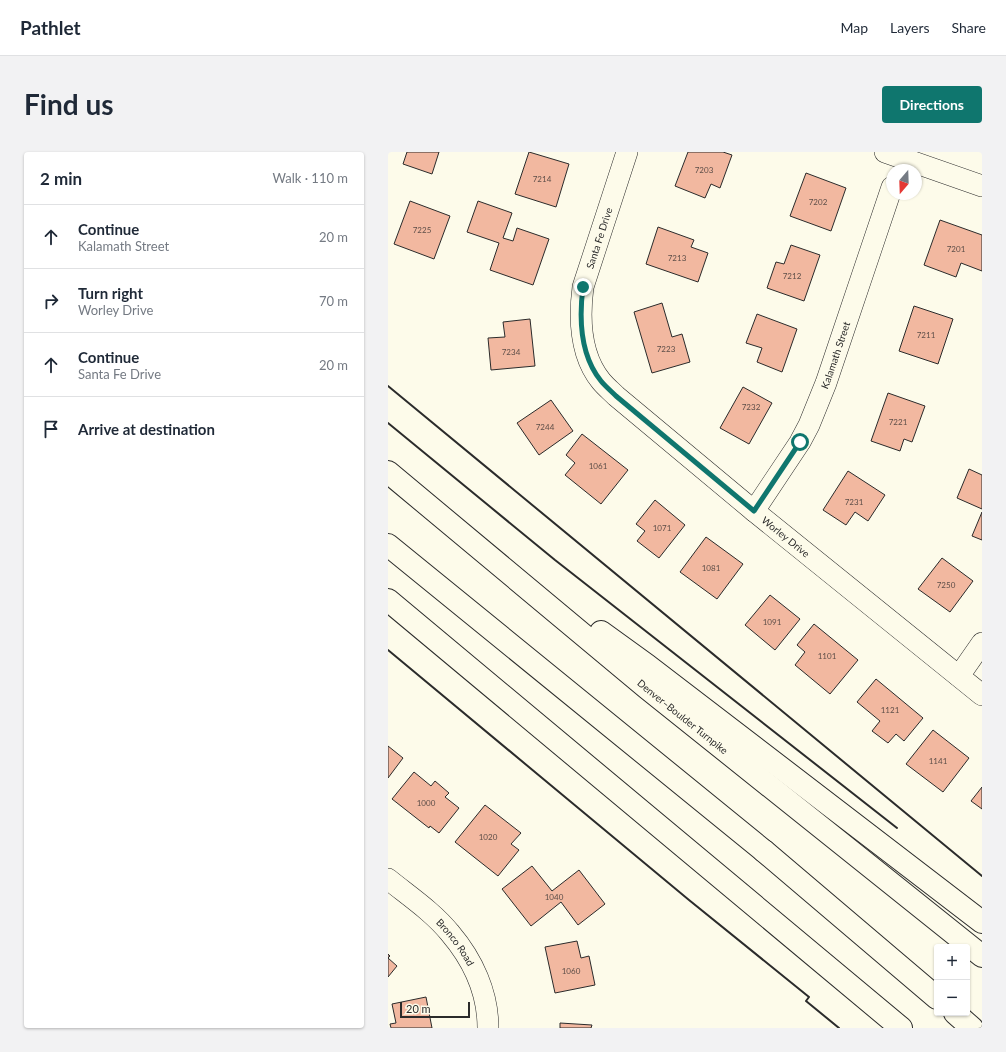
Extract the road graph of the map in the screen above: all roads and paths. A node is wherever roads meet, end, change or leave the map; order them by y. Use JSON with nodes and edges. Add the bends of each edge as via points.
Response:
{"nodes":[{"id":1,"x":627,"y":152,"type":"edge"},
{"id":2,"x":897,"y":158,"type":"edge"},
{"id":3,"x":982,"y":186,"type":"edge"},
{"id":4,"x":888,"y":200,"type":"edge"},
{"id":5,"x":586,"y":350,"type":"joint"},
{"id":6,"x":388,"y":472,"type":"edge"},
{"id":7,"x":417,"y":495,"type":"junction"},
{"id":8,"x":754,"y":511,"type":"junction"},
{"id":9,"x":388,"y":545,"type":"edge"},
{"id":10,"x":388,"y":600,"type":"edge"},
{"id":11,"x":982,"y":642,"type":"edge"},
{"id":12,"x":959,"y":676,"type":"junction"},
{"id":13,"x":982,"y":695,"type":"edge"},
{"id":14,"x":764,"y":851,"type":"junction"},
{"id":15,"x":388,"y":879,"type":"edge"},
{"id":16,"x":982,"y":922,"type":"edge"},
{"id":17,"x":982,"y":956,"type":"edge"},
{"id":18,"x":934,"y":980,"type":"edge"},
{"id":19,"x":934,"y":995,"type":"edge"},
{"id":20,"x":970,"y":1007,"type":"edge"},
{"id":21,"x":958,"y":1016,"type":"edge"},
{"id":22,"x":982,"y":1017,"type":"edge"},
{"id":23,"x":488,"y":1028,"type":"edge"},
{"id":24,"x":901,"y":1028,"type":"edge"},
{"id":25,"x":972,"y":1028,"type":"edge"}],
"edges":[{"from":1,"to":5,"type":"street","name":"Santa Fe Drive","via":[[583,287],[580,305]]},
{"from":2,"to":3,"type":"street"},
{"from":4,"to":8,"type":"street","name":"Kalamath Street","via":[[826,383],[809,425]]},
{"from":5,"to":8,"type":"street","name":"Worley Drive","via":[[601,381],[616,396]]},
{"from":6,"to":7,"type":"highway","name":"Denver–Boulder Turnpike"},
{"from":7,"to":16,"type":"highway","via":[[648,666]]},
{"from":7,"to":17,"type":"highway","name":"Denver–Boulder Turnpike","via":[[647,688]]},
{"from":8,"to":12,"type":"street","name":"Worley Drive"},
{"from":9,"to":14,"type":"highway"},
{"from":10,"to":24,"type":"highway"},
{"from":11,"to":12,"type":"street"},
{"from":12,"to":13,"type":"street","name":"Worley Drive"},
{"from":14,"to":18,"type":"highway"},
{"from":14,"to":19,"type":"highway"},
{"from":15,"to":23,"type":"street","name":"Bronco Road","via":[[446,928],[472,963],[485,998]]},
{"from":20,"to":22,"type":"highway"},
{"from":21,"to":25,"type":"highway"}]}
